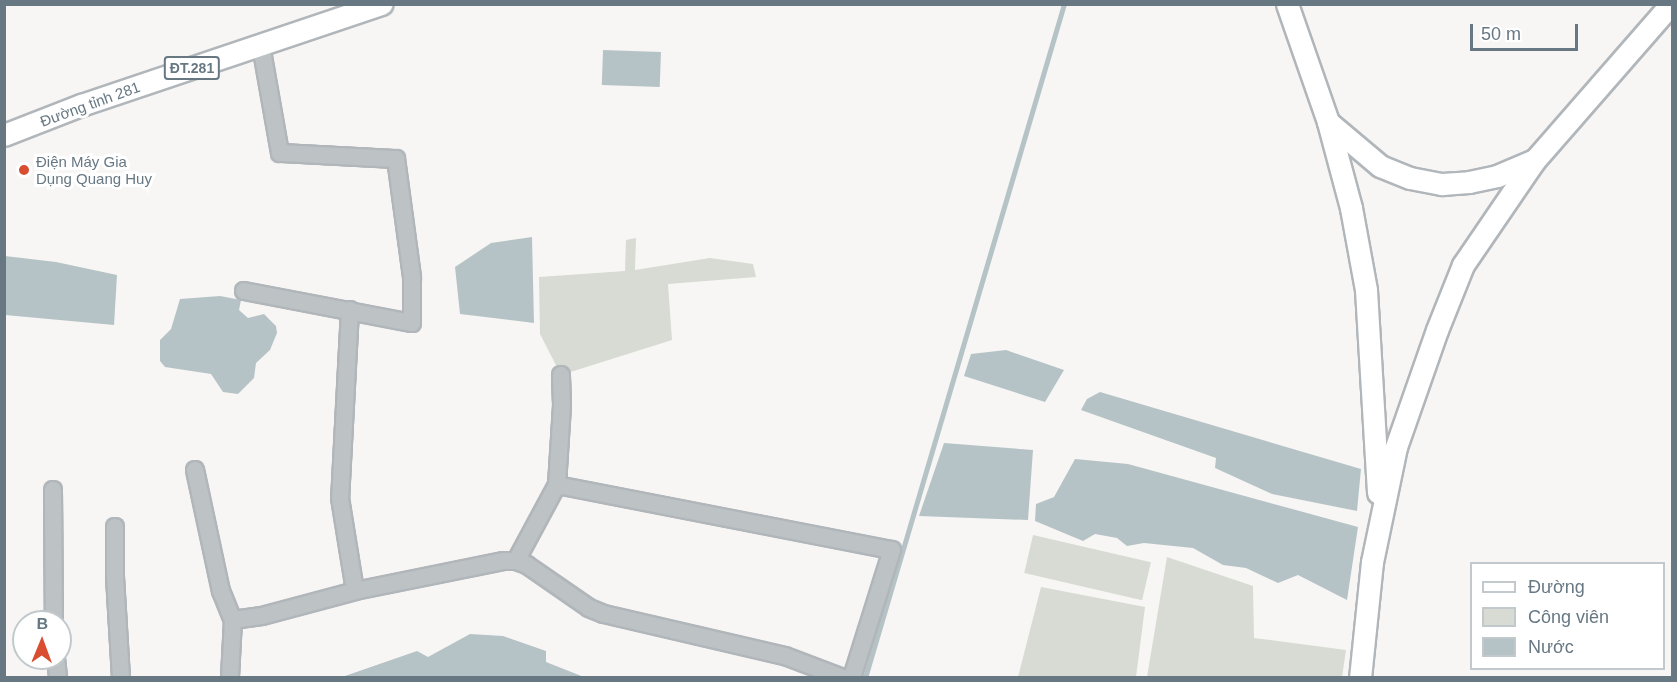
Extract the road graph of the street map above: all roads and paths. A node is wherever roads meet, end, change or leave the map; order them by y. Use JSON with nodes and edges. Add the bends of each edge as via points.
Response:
{"nodes":[{"id":1,"x":381,"y":4,"type":"edge"},
{"id":2,"x":1287,"y":4,"type":"edge"},
{"id":3,"x":1671,"y":4,"type":"edge"},
{"id":4,"x":261,"y":45,"type":"junction"},
{"id":5,"x":1328,"y":122,"type":"junction"},
{"id":6,"x":4,"y":135,"type":"edge"},
{"id":7,"x":1534,"y":161,"type":"junction"},
{"id":8,"x":244,"y":291,"type":"dead end"},
{"id":9,"x":350,"y":310,"type":"junction"},
{"id":10,"x":561,"y":375,"type":"dead end"},
{"id":11,"x":195,"y":470,"type":"dead end"},
{"id":12,"x":557,"y":485,"type":"junction"},
{"id":13,"x":52,"y":490,"type":"dead end"},
{"id":14,"x":1380,"y":522,"type":"junction"},
{"id":15,"x":116,"y":527,"type":"dead end"},
{"id":16,"x":516,"y":561,"type":"junction"},
{"id":17,"x":355,"y":591,"type":"junction"},
{"id":18,"x":54,"y":610,"type":"edge"},
{"id":19,"x":233,"y":620,"type":"junction"},
{"id":20,"x":121,"y":678,"type":"edge"},
{"id":21,"x":230,"y":678,"type":"edge"},
{"id":22,"x":843,"y":678,"type":"edge"},
{"id":23,"x":852,"y":678,"type":"edge"},
{"id":24,"x":1360,"y":678,"type":"edge"}],
"edges":[{"from":1,"to":4,"type":"main road","name":"Đường tỉnh 281","number":"ĐT.281"},
{"from":2,"to":5,"type":"main road"},
{"from":3,"to":7,"type":"main road"},
{"from":4,"to":6,"type":"main road","name":"Đường tỉnh 281","number":"ĐT.281"},
{"from":4,"to":9,"type":"street","via":[[280,153],[396,159],[412,277],[412,323]]},
{"from":5,"to":7,"type":"main road","via":[[1380,166],[1410,178],[1442,184],[1469,182]]},
{"from":5,"to":14,"type":"main road","via":[[1351,208],[1366,290]]},
{"from":7,"to":14,"type":"main road","via":[[1463,265],[1404,421]]},
{"from":8,"to":9,"type":"street"},
{"from":9,"to":17,"type":"street","via":[[340,498]]},
{"from":10,"to":12,"type":"street"},
{"from":11,"to":19,"type":"street","via":[[221,591]]},
{"from":12,"to":16,"type":"street"},
{"from":12,"to":23,"type":"street","via":[[892,550]]},
{"from":13,"to":18,"type":"street"},
{"from":14,"to":24,"type":"main road"},
{"from":15,"to":20,"type":"street"},
{"from":16,"to":17,"type":"street"},
{"from":16,"to":22,"type":"street","via":[[604,614],[785,657]]},
{"from":17,"to":19,"type":"street"},
{"from":19,"to":21,"type":"street"}]}
